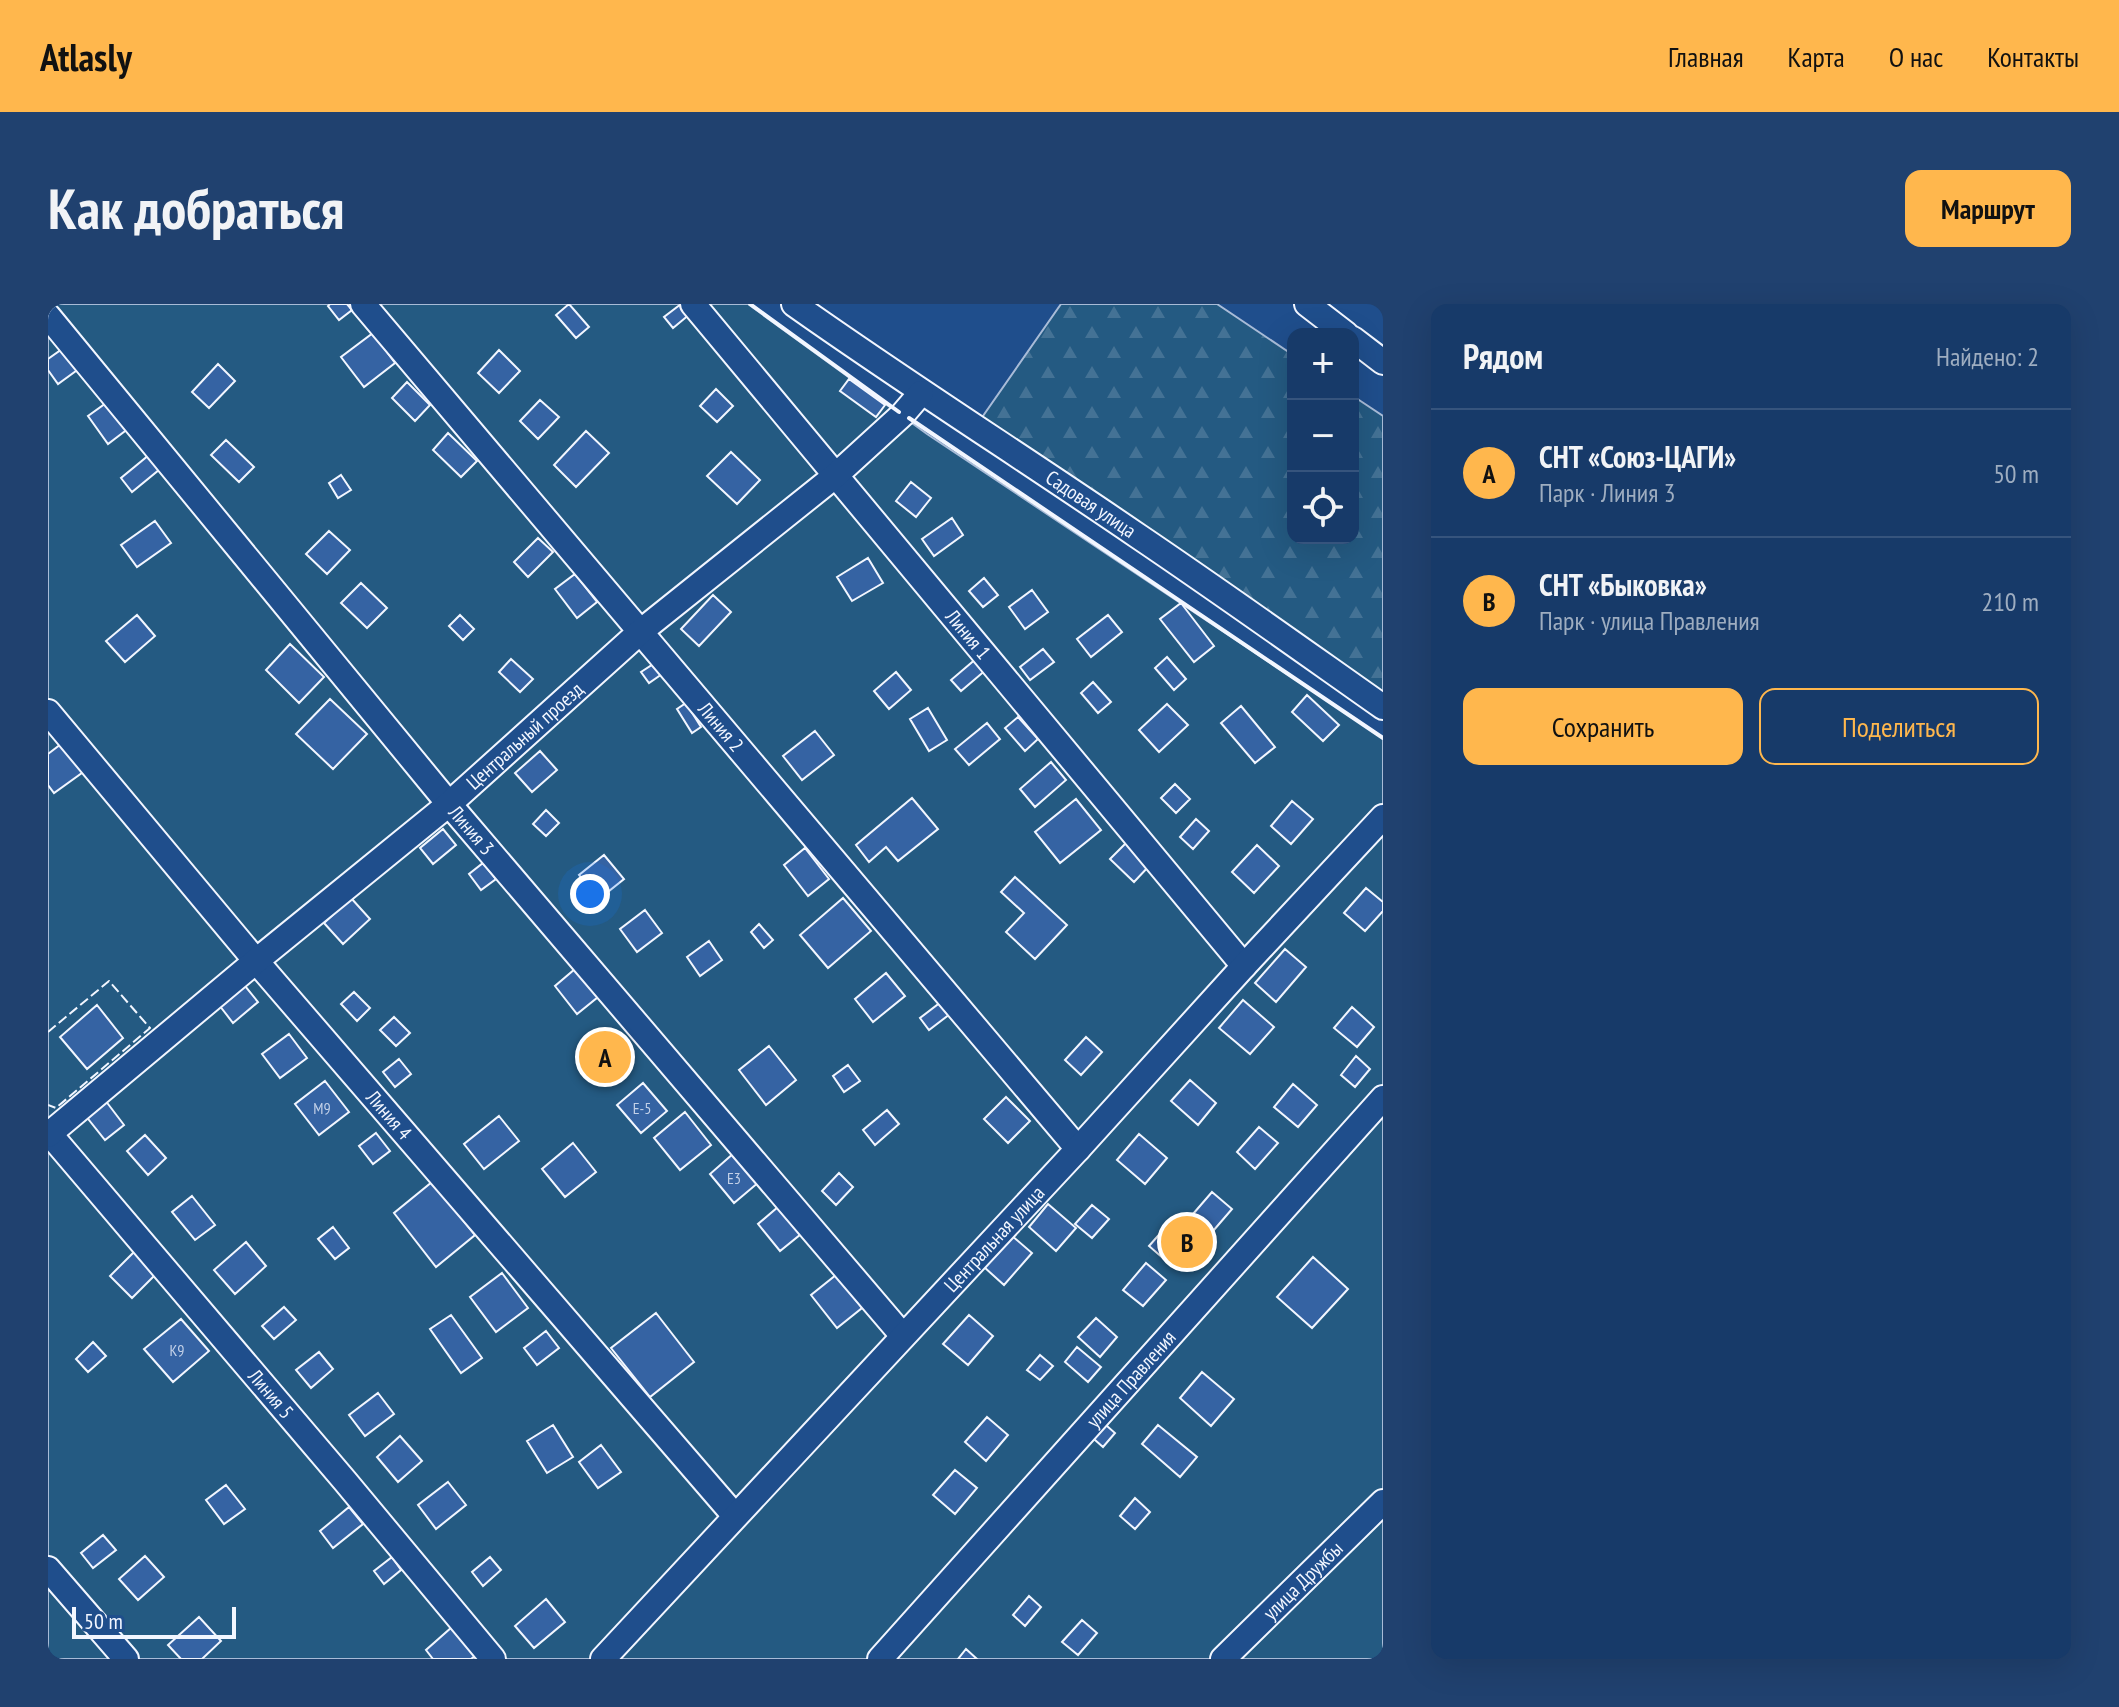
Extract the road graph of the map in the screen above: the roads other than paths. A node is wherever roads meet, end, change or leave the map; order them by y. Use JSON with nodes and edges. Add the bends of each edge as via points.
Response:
{"nodes":[{"id":1,"x":363,"y":304,"type":"edge"},
{"id":2,"x":693,"y":304,"type":"edge"},
{"id":3,"x":794,"y":304,"type":"edge"},
{"id":4,"x":1307,"y":304,"type":"edge"},
{"id":5,"x":48,"y":316,"type":"edge"},
{"id":6,"x":1338,"y":328,"type":"edge"},
{"id":7,"x":1359,"y":344,"type":"edge"},
{"id":8,"x":1383,"y":362,"type":"edge"},
{"id":9,"x":921,"y":393,"type":"junction"},
{"id":10,"x":835,"y":476,"type":"junction"},
{"id":11,"x":640,"y":632,"type":"junction"},
{"id":12,"x":1383,"y":707,"type":"edge"},
{"id":13,"x":48,"y":712,"type":"edge"},
{"id":14,"x":449,"y":804,"type":"junction"},
{"id":15,"x":1383,"y":817,"type":"edge"},
{"id":16,"x":256,"y":961,"type":"junction"},
{"id":17,"x":1244,"y":966,"type":"junction"},
{"id":18,"x":1383,"y":1098,"type":"edge"},
{"id":19,"x":48,"y":1134,"type":"edge"},
{"id":20,"x":1078,"y":1149,"type":"junction"},
{"id":21,"x":903,"y":1336,"type":"junction"},
{"id":22,"x":1383,"y":1502,"type":"edge"},
{"id":23,"x":735,"y":1516,"type":"junction"},
{"id":24,"x":48,"y":1569,"type":"edge"},
{"id":25,"x":126,"y":1659,"type":"edge"},
{"id":26,"x":493,"y":1659,"type":"edge"},
{"id":27,"x":603,"y":1659,"type":"edge"},
{"id":28,"x":880,"y":1659,"type":"edge"},
{"id":29,"x":1223,"y":1659,"type":"edge"}],
"edges":[{"from":1,"to":11,"type":"street","name":"Линия 2"},
{"from":2,"to":10,"type":"street","name":"Линия 1"},
{"from":3,"to":9,"type":"street","name":"Садовая улица"},
{"from":4,"to":6,"type":"street"},
{"from":5,"to":14,"type":"street","name":"Линия 3"},
{"from":7,"to":8,"type":"street"},
{"from":9,"to":10,"type":"street","name":"Центральный проезд"},
{"from":9,"to":12,"type":"street","name":"Садовая улица","via":[[1142,538]]},
{"from":10,"to":11,"type":"street","name":"Центральный проезд"},
{"from":10,"to":17,"type":"street","name":"Линия 1"},
{"from":11,"to":14,"type":"street","name":"Центральный проезд"},
{"from":11,"to":20,"type":"street","name":"Линия 2"},
{"from":13,"to":16,"type":"street","name":"Линия 4"},
{"from":14,"to":16,"type":"street","name":"Центральный проезд"},
{"from":14,"to":21,"type":"street","name":"Линия 3"},
{"from":15,"to":17,"type":"street","name":"Центральная улица"},
{"from":16,"to":19,"type":"street","name":"Центральный проезд"},
{"from":16,"to":23,"type":"street","name":"Линия 4"},
{"from":17,"to":20,"type":"street","name":"Центральная улица"},
{"from":18,"to":28,"type":"street","name":"улица Правления"},
{"from":19,"to":26,"type":"street","name":"Линия 5"},
{"from":20,"to":21,"type":"street","name":"Центральная улица"},
{"from":21,"to":23,"type":"street","name":"Центральная улица"},
{"from":22,"to":29,"type":"street","name":"улица Дружбы"},
{"from":23,"to":27,"type":"street","name":"Центральная улица"},
{"from":24,"to":25,"type":"street"}]}
